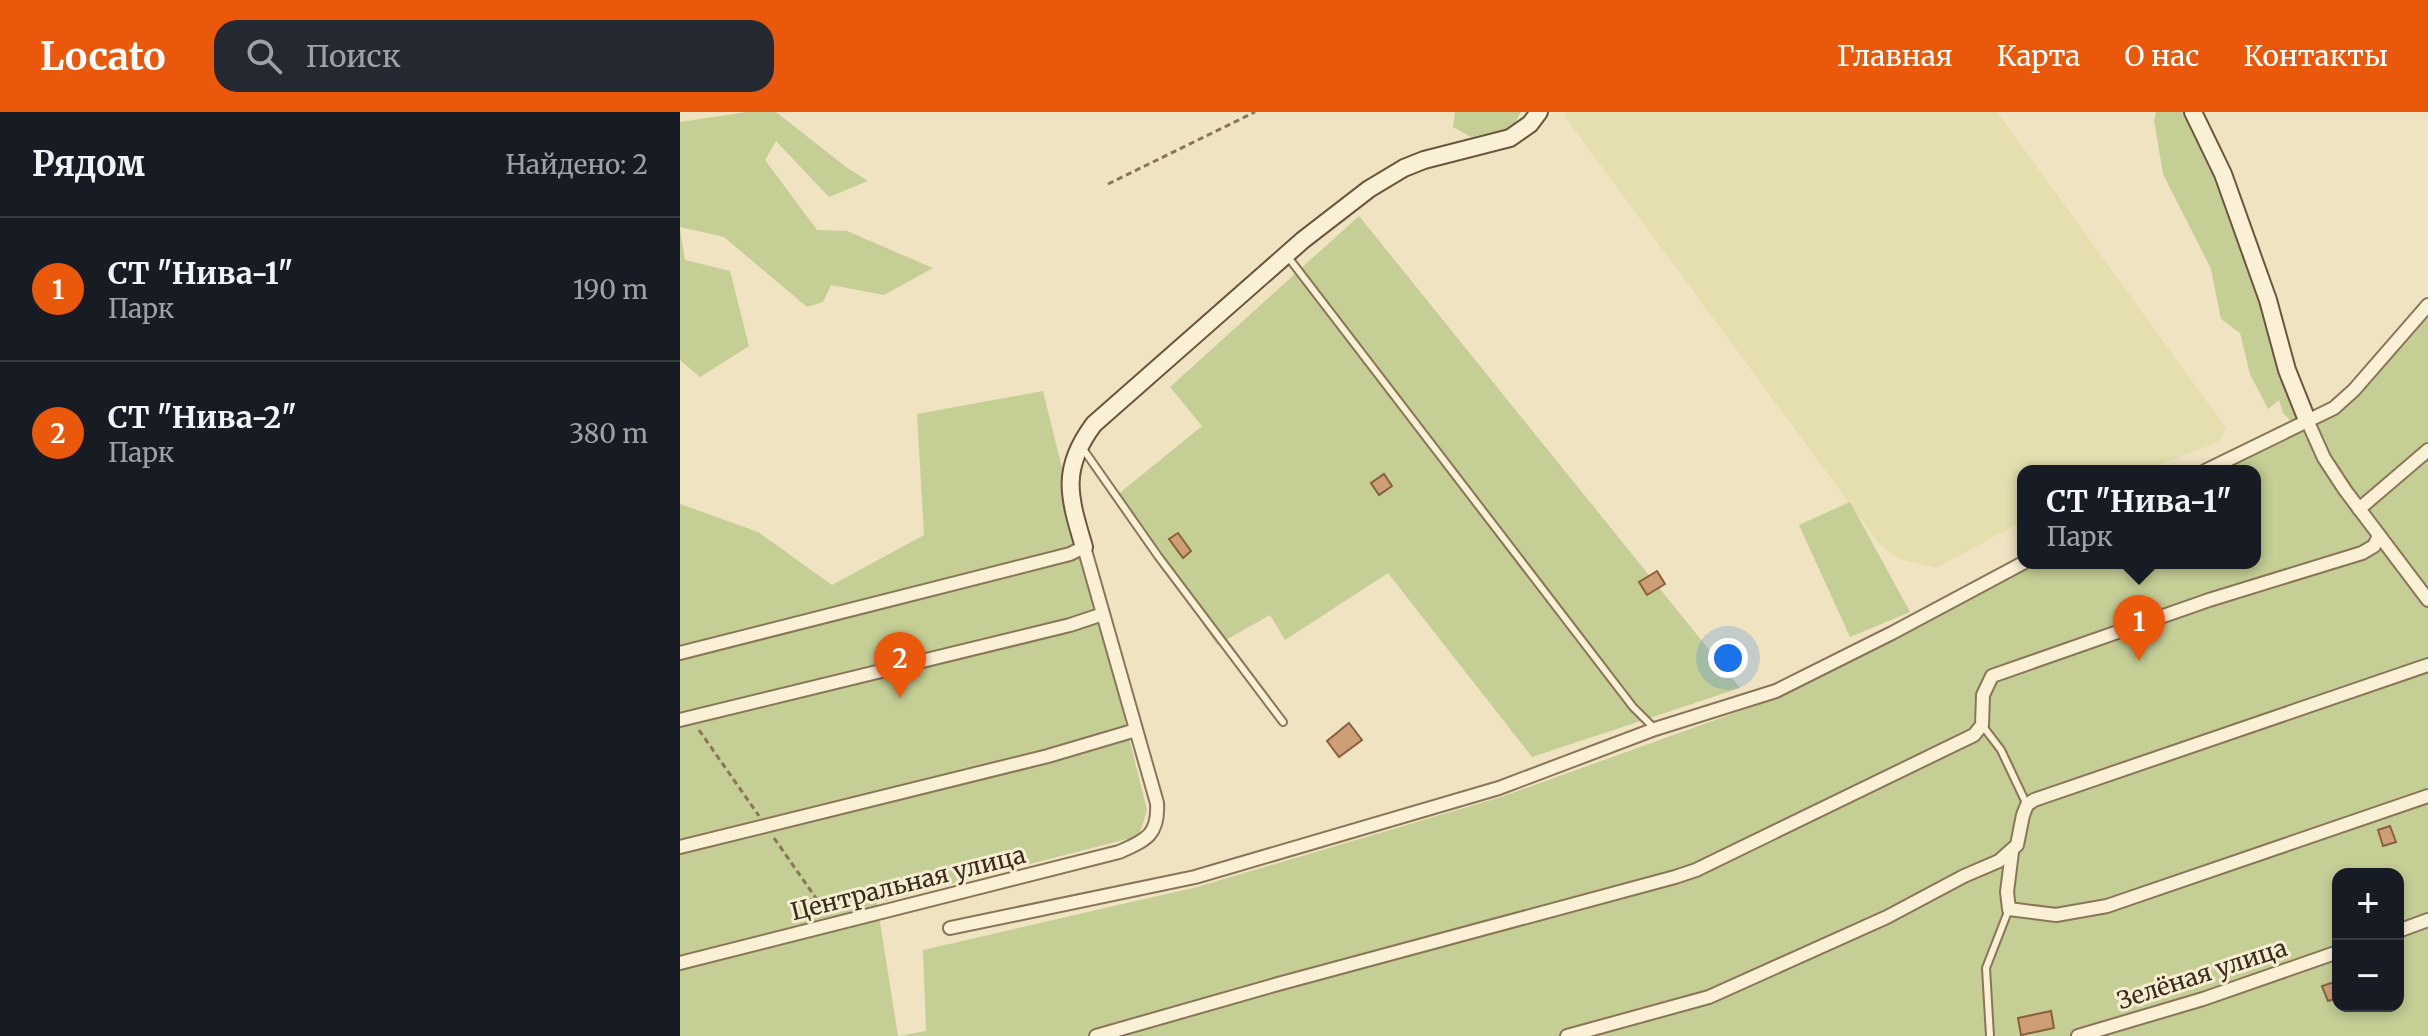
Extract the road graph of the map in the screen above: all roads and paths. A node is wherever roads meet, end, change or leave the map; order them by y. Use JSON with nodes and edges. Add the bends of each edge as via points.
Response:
{"nodes":[{"id":1,"x":1255,"y":112,"type":"edge"},
{"id":2,"x":1539,"y":112,"type":"edge"},
{"id":3,"x":2193,"y":112,"type":"edge"},
{"id":4,"x":1108,"y":184,"type":"dead end"},
{"id":5,"x":1286,"y":254,"type":"junction"},
{"id":6,"x":2428,"y":305,"type":"edge"},
{"id":7,"x":2307,"y":420,"type":"junction"},
{"id":8,"x":1079,"y":443,"type":"junction"},
{"id":9,"x":2428,"y":450,"type":"edge"},
{"id":10,"x":2216,"y":465,"type":"edge"},
{"id":11,"x":2359,"y":509,"type":"junction"},
{"id":12,"x":2379,"y":536,"type":"junction"},
{"id":13,"x":1084,"y":547,"type":"junction"},
{"id":14,"x":2017,"y":566,"type":"edge"},
{"id":15,"x":2428,"y":600,"type":"edge"},
{"id":16,"x":1103,"y":614,"type":"junction"},
{"id":17,"x":680,"y":653,"type":"edge"},
{"id":18,"x":2428,"y":665,"type":"edge"},
{"id":19,"x":680,"y":720,"type":"edge"},
{"id":20,"x":1283,"y":722,"type":"dead end"},
{"id":21,"x":1982,"y":725,"type":"junction"},
{"id":22,"x":1655,"y":729,"type":"junction"},
{"id":23,"x":1136,"y":730,"type":"junction"},
{"id":24,"x":2428,"y":796,"type":"edge"},
{"id":25,"x":2027,"y":805,"type":"junction"},
{"id":26,"x":680,"y":847,"type":"edge"},
{"id":27,"x":2012,"y":852,"type":"junction"},
{"id":28,"x":2009,"y":909,"type":"junction"},
{"id":29,"x":2428,"y":920,"type":"edge"},
{"id":30,"x":950,"y":928,"type":"dead end"},
{"id":31,"x":2404,"y":929,"type":"edge"},
{"id":32,"x":2332,"y":954,"type":"edge"},
{"id":33,"x":680,"y":963,"type":"edge"},
{"id":34,"x":1096,"y":1036,"type":"edge"},
{"id":35,"x":1567,"y":1036,"type":"edge"},
{"id":36,"x":1990,"y":1036,"type":"edge"},
{"id":37,"x":2078,"y":1036,"type":"edge"}],
"edges":[{"from":1,"to":4,"type":"path"},
{"from":2,"to":5,"type":"street","via":[[1510,138],[1404,168]]},
{"from":3,"to":7,"type":"street","via":[[2223,174]]},
{"from":5,"to":8,"type":"street"},
{"from":5,"to":22,"type":"lane"},
{"from":6,"to":7,"type":"street","via":[[2354,390],[2334,408]]},
{"from":7,"to":10,"type":"street"},
{"from":7,"to":11,"type":"street","via":[[2324,458]]},
{"from":8,"to":13,"type":"street","via":[[1070,484]]},
{"from":8,"to":20,"type":"lane"},
{"from":9,"to":11,"type":"street"},
{"from":11,"to":12,"type":"street"},
{"from":12,"to":15,"type":"street"},
{"from":12,"to":21,"type":"street","via":[[2362,553],[1992,676],[1983,695]]},
{"from":13,"to":16,"type":"street"},
{"from":13,"to":17,"type":"street"},
{"from":14,"to":22,"type":"street","via":[[1776,691]]},
{"from":16,"to":19,"type":"street"},
{"from":16,"to":23,"type":"street"},
{"from":18,"to":25,"type":"street"},
{"from":21,"to":25,"type":"lane","via":[[2001,750]]},
{"from":21,"to":34,"type":"street","via":[[1974,735],[1936,755],[1696,870]]},
{"from":22,"to":30,"type":"street","via":[[1499,788],[1195,877]]},
{"from":23,"to":26,"type":"street"},
{"from":23,"to":33,"type":"street","name":"Центральная улица","via":[[1157,803],[1158,821],[1145,840],[1031,876]]},
{"from":24,"to":28,"type":"street","via":[[2107,906],[2056,915]]},
{"from":25,"to":27,"type":"street"},
{"from":27,"to":28,"type":"street"},
{"from":27,"to":35,"type":"street","via":[[1887,917],[1709,997]]},
{"from":28,"to":36,"type":"lane","via":[[1986,968]]},
{"from":29,"to":31,"type":"street"},
{"from":32,"to":37,"type":"street","name":"Зелёная улица"}]}
